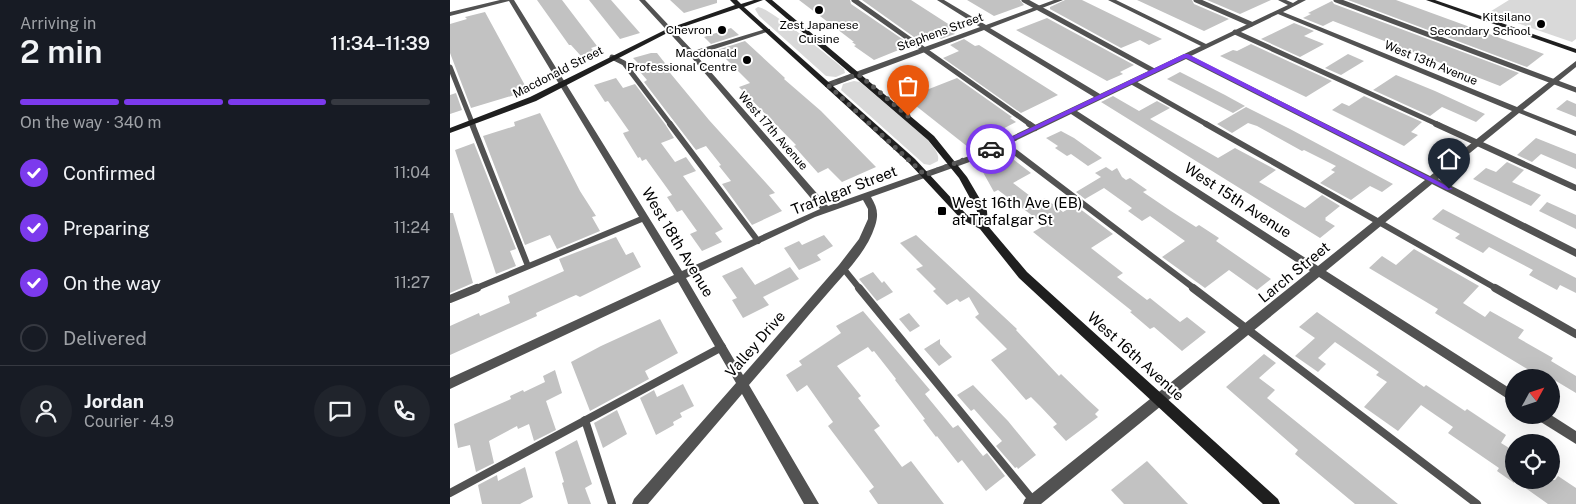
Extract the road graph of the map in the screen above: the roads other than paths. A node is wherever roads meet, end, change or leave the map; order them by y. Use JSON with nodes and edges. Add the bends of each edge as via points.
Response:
{"nodes":[{"id":1,"x":509,"y":0,"type":"edge"},
{"id":2,"x":642,"y":0,"type":"edge"},
{"id":3,"x":733,"y":0,"type":"edge"},
{"id":4,"x":760,"y":0,"type":"edge"},
{"id":5,"x":768,"y":0,"type":"edge"},
{"id":6,"x":854,"y":0,"type":"edge"},
{"id":7,"x":940,"y":0,"type":"edge"},
{"id":8,"x":1024,"y":0,"type":"edge"},
{"id":9,"x":1060,"y":0,"type":"edge"},
{"id":10,"x":1111,"y":0,"type":"edge"},
{"id":11,"x":1196,"y":0,"type":"edge"},
{"id":12,"x":1281,"y":0,"type":"edge"},
{"id":13,"x":1303,"y":0,"type":"edge"},
{"id":14,"x":1336,"y":0,"type":"edge"},
{"id":15,"x":1429,"y":0,"type":"edge"},
{"id":16,"x":1293,"y":5,"type":"junction"},
{"id":17,"x":740,"y":6,"type":"junction"},
{"id":18,"x":1039,"y":8,"type":"junction"},
{"id":19,"x":1278,"y":12,"type":"junction"},
{"id":20,"x":450,"y":14,"type":"edge"},
{"id":21,"x":1251,"y":24,"type":"junction"},
{"id":22,"x":984,"y":27,"type":"junction"},
{"id":23,"x":669,"y":30,"type":"junction"},
{"id":24,"x":768,"y":30,"type":"junction"},
{"id":25,"x":1235,"y":32,"type":"junction"},
{"id":26,"x":1206,"y":46,"type":"junction"},
{"id":27,"x":924,"y":50,"type":"junction"},
{"id":28,"x":1576,"y":51,"type":"edge"},
{"id":29,"x":692,"y":54,"type":"junction"},
{"id":30,"x":1186,"y":56,"type":"junction"},
{"id":31,"x":612,"y":57,"type":"junction"},
{"id":32,"x":1576,"y":63,"type":"edge"},
{"id":33,"x":450,"y":67,"type":"edge"},
{"id":34,"x":1154,"y":71,"type":"junction"},
{"id":35,"x":858,"y":74,"type":"junction"},
{"id":36,"x":1132,"y":82,"type":"junction"},
{"id":37,"x":1552,"y":82,"type":"junction"},
{"id":38,"x":562,"y":84,"type":"junction"},
{"id":39,"x":828,"y":85,"type":"junction"},
{"id":40,"x":1576,"y":90,"type":"edge"},
{"id":41,"x":1099,"y":97,"type":"junction"},
{"id":42,"x":1071,"y":110,"type":"junction"},
{"id":43,"x":1517,"y":110,"type":"junction"},
{"id":44,"x":472,"y":124,"type":"junction"},
{"id":45,"x":1035,"y":128,"type":"junction"},
{"id":46,"x":450,"y":131,"type":"edge"},
{"id":47,"x":1576,"y":134,"type":"edge"},
{"id":48,"x":1476,"y":142,"type":"junction"},
{"id":49,"x":1003,"y":143,"type":"junction"},
{"id":50,"x":954,"y":164,"type":"junction"},
{"id":51,"x":925,"y":175,"type":"junction"},
{"id":52,"x":1431,"y":180,"type":"junction"},
{"id":53,"x":1576,"y":188,"type":"edge"},
{"id":54,"x":866,"y":197,"type":"junction"},
{"id":55,"x":826,"y":210,"type":"junction"},
{"id":56,"x":644,"y":218,"type":"junction"},
{"id":57,"x":1378,"y":222,"type":"junction"},
{"id":58,"x":983,"y":227,"type":"junction"},
{"id":59,"x":758,"y":241,"type":"junction"},
{"id":60,"x":1576,"y":253,"type":"edge"},
{"id":61,"x":528,"y":266,"type":"junction"},
{"id":62,"x":843,"y":268,"type":"junction"},
{"id":63,"x":1319,"y":271,"type":"junction"},
{"id":64,"x":680,"y":277,"type":"junction"},
{"id":65,"x":450,"y":299,"type":"edge"},
{"id":66,"x":1247,"y":329,"type":"junction"},
{"id":67,"x":1576,"y":334,"type":"edge"},
{"id":68,"x":722,"y":347,"type":"junction"},
{"id":69,"x":742,"y":382,"type":"junction"},
{"id":70,"x":450,"y":384,"type":"edge"},
{"id":71,"x":1505,"y":392,"type":"edge"},
{"id":72,"x":1160,"y":400,"type":"junction"},
{"id":73,"x":585,"y":420,"type":"junction"},
{"id":74,"x":1554,"y":424,"type":"edge"},
{"id":75,"x":1576,"y":438,"type":"edge"},
{"id":76,"x":450,"y":493,"type":"edge"},
{"id":77,"x":1034,"y":503,"type":"edge"},
{"id":78,"x":612,"y":504,"type":"edge"},
{"id":79,"x":639,"y":504,"type":"edge"},
{"id":80,"x":812,"y":504,"type":"edge"},
{"id":81,"x":1273,"y":504,"type":"edge"},
{"id":82,"x":1477,"y":504,"type":"edge"}],
"edges":[{"from":1,"to":20,"type":"street"},
{"from":1,"to":38,"type":"street","name":"West 18th Avenue"},
{"from":2,"to":23,"type":"street","name":"West 17th Avenue"},
{"from":3,"to":17,"type":"main road","name":"West 16th Avenue"},
{"from":4,"to":17,"type":"main road","name":"Macdonald Street"},
{"from":5,"to":35,"type":"main road","name":"West 16th Avenue"},
{"from":6,"to":27,"type":"lane"},
{"from":7,"to":22,"type":"street"},
{"from":8,"to":18,"type":"lane"},
{"from":9,"to":18,"type":"street","name":"Stephens Street"},
{"from":10,"to":26,"type":"street"},
{"from":11,"to":21,"type":"lane"},
{"from":12,"to":16,"type":"street"},
{"from":13,"to":16,"type":"street","name":"Trafalgar Street"},
{"from":14,"to":37,"type":"lane"},
{"from":15,"to":28,"type":"main road"},
{"from":16,"to":19,"type":"street","name":"Trafalgar Street"},
{"from":17,"to":23,"type":"main road","name":"Macdonald Street"},
{"from":17,"to":24,"type":"main road","name":"West 16th Avenue"},
{"from":18,"to":22,"type":"street","name":"Stephens Street"},
{"from":18,"to":34,"type":"lane"},
{"from":19,"to":21,"type":"street","name":"Trafalgar Street"},
{"from":19,"to":43,"type":"street","name":"West 13th Avenue"},
{"from":21,"to":25,"type":"street","name":"Trafalgar Street"},
{"from":22,"to":27,"type":"street","name":"Stephens Street"},
{"from":22,"to":41,"type":"street"},
{"from":23,"to":29,"type":"street","name":"West 17th Avenue"},
{"from":23,"to":31,"type":"main road","name":"Macdonald Street"},
{"from":24,"to":29,"type":"street"},
{"from":24,"to":39,"type":"main road","name":"West 16th Avenue"},
{"from":25,"to":26,"type":"street","name":"Trafalgar Street"},
{"from":25,"to":48,"type":"lane"},
{"from":26,"to":30,"type":"street","name":"Trafalgar Street"},
{"from":27,"to":35,"type":"street","name":"Stephens Street"},
{"from":27,"to":45,"type":"lane"},
{"from":29,"to":55,"type":"street","name":"West 17th Avenue"},
{"from":30,"to":34,"type":"street","name":"Trafalgar Street"},
{"from":30,"to":52,"type":"street"},
{"from":31,"to":38,"type":"main road","name":"Macdonald Street"},
{"from":31,"to":59,"type":"lane","via":[[624,63]]},
{"from":32,"to":37,"type":"street","name":"Larch Street"},
{"from":33,"to":44,"type":"lane"},
{"from":34,"to":36,"type":"street","name":"Trafalgar Street"},
{"from":35,"to":39,"type":"street","name":"Stephens Street"},
{"from":35,"to":50,"type":"main road","name":"West 16th Avenue","via":[[920,126]]},
{"from":36,"to":41,"type":"street","name":"Trafalgar Street"},
{"from":36,"to":57,"type":"lane"},
{"from":37,"to":40,"type":"lane"},
{"from":37,"to":43,"type":"street","name":"Larch Street"},
{"from":38,"to":44,"type":"main road","name":"Macdonald Street"},
{"from":38,"to":56,"type":"street","name":"West 18th Avenue"},
{"from":39,"to":51,"type":"main road","name":"West 16th Avenue"},
{"from":41,"to":42,"type":"street","name":"Trafalgar Street"},
{"from":42,"to":45,"type":"street","name":"Trafalgar Street"},
{"from":42,"to":63,"type":"street","name":"West 15th Avenue"},
{"from":43,"to":47,"type":"street","name":"West 13th Avenue"},
{"from":43,"to":48,"type":"street","name":"Larch Street"},
{"from":44,"to":46,"type":"main road","name":"Macdonald Street"},
{"from":44,"to":61,"type":"lane"},
{"from":45,"to":49,"type":"street","name":"Trafalgar Street"},
{"from":48,"to":52,"type":"street","name":"Larch Street"},
{"from":48,"to":53,"type":"lane"},
{"from":49,"to":50,"type":"street","name":"Trafalgar Street"},
{"from":49,"to":66,"type":"lane"},
{"from":50,"to":51,"type":"street","name":"Trafalgar Street"},
{"from":50,"to":58,"type":"main road","name":"West 16th Avenue","via":[[982,210]]},
{"from":51,"to":54,"type":"street","name":"Trafalgar Street"},
{"from":51,"to":58,"type":"main road","name":"West 16th Avenue","via":[[964,217]]},
{"from":52,"to":57,"type":"street","name":"Larch Street"},
{"from":52,"to":60,"type":"street"},
{"from":54,"to":55,"type":"street","name":"Trafalgar Street"},
{"from":54,"to":62,"type":"street","name":"Valley Drive","via":[[873,210],[871,225]]},
{"from":55,"to":59,"type":"street","name":"Trafalgar Street"},
{"from":56,"to":61,"type":"lane"},
{"from":56,"to":64,"type":"street","name":"West 18th Avenue"},
{"from":57,"to":63,"type":"street","name":"Larch Street"},
{"from":57,"to":67,"type":"lane"},
{"from":58,"to":72,"type":"main road","name":"West 16th Avenue","via":[[1023,276]]},
{"from":59,"to":64,"type":"street","name":"Trafalgar Street"},
{"from":61,"to":65,"type":"lane"},
{"from":62,"to":69,"type":"street","name":"Valley Drive"},
{"from":62,"to":77,"type":"lane"},
{"from":63,"to":66,"type":"street","name":"Larch Street"},
{"from":63,"to":71,"type":"street","name":"West 15th Avenue"},
{"from":64,"to":68,"type":"street","name":"West 18th Avenue"},
{"from":64,"to":70,"type":"street","name":"Trafalgar Street"},
{"from":66,"to":72,"type":"street","name":"Larch Street"},
{"from":66,"to":82,"type":"lane"},
{"from":68,"to":69,"type":"street","name":"West 18th Avenue"},
{"from":68,"to":73,"type":"lane"},
{"from":69,"to":79,"type":"street","name":"Valley Drive"},
{"from":69,"to":80,"type":"street","name":"West 18th Avenue"},
{"from":72,"to":77,"type":"street","name":"Larch Street"},
{"from":72,"to":81,"type":"main road","name":"West 16th Avenue"},
{"from":73,"to":76,"type":"lane"},
{"from":73,"to":78,"type":"lane"},
{"from":74,"to":75,"type":"street"}]}
